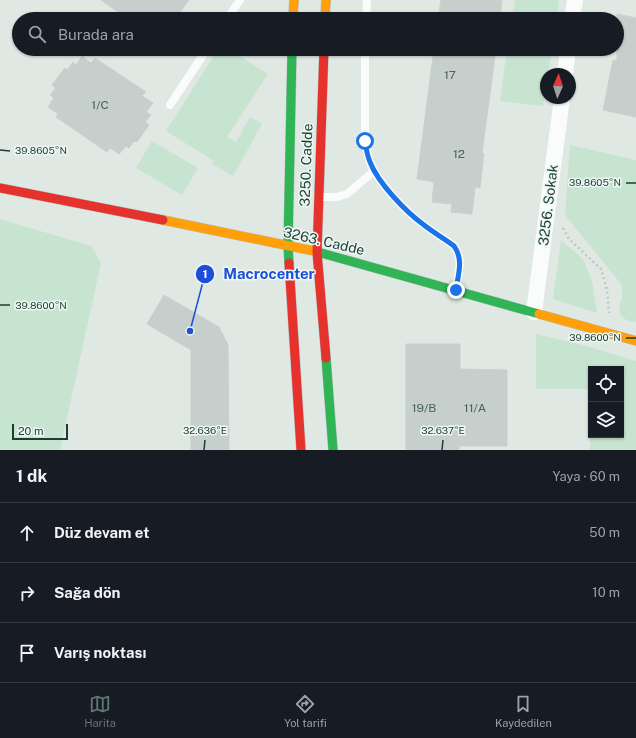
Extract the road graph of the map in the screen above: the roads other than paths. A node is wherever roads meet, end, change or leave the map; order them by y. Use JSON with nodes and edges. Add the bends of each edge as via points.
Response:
{"nodes":[{"id":1,"x":240,"y":0,"type":"edge"},
{"id":2,"x":294,"y":0,"type":"edge"},
{"id":3,"x":326,"y":0,"type":"edge"},
{"id":4,"x":367,"y":0,"type":"edge"},
{"id":5,"x":575,"y":0,"type":"edge"},
{"id":6,"x":232,"y":12,"type":"edge"},
{"id":7,"x":293,"y":12,"type":"edge"},
{"id":8,"x":325,"y":12,"type":"edge"},
{"id":9,"x":366,"y":12,"type":"edge"},
{"id":10,"x":573,"y":12,"type":"edge"},
{"id":11,"x":202,"y":56,"type":"edge"},
{"id":12,"x":292,"y":56,"type":"edge"},
{"id":13,"x":324,"y":56,"type":"edge"},
{"id":14,"x":365,"y":56,"type":"edge"},
{"id":15,"x":567,"y":56,"type":"edge"},
{"id":16,"x":566,"y":68,"type":"edge"},
{"id":17,"x":561,"y":104,"type":"edge"},
{"id":18,"x":170,"y":105,"type":"dead end"},
{"id":19,"x":374,"y":171,"type":"junction"},
{"id":20,"x":0,"y":188,"type":"edge"},
{"id":21,"x":319,"y":197,"type":"junction"},
{"id":22,"x":288,"y":246,"type":"junction"},
{"id":23,"x":317,"y":252,"type":"junction"},
{"id":24,"x":456,"y":290,"type":"junction"},
{"id":25,"x":534,"y":312,"type":"junction"},
{"id":26,"x":636,"y":340,"type":"edge"},
{"id":27,"x":301,"y":450,"type":"edge"},
{"id":28,"x":333,"y":450,"type":"edge"}],
"edges":[{"from":1,"to":6,"type":"lane"},
{"from":2,"to":7,"type":"street"},
{"from":3,"to":8,"type":"street"},
{"from":4,"to":9,"type":"lane"},
{"from":5,"to":10,"type":"street"},
{"from":11,"to":18,"type":"lane"},
{"from":12,"to":22,"type":"street","name":"3250. Cadde"},
{"from":13,"to":21,"type":"street","name":"3250. Cadde"},
{"from":14,"to":19,"type":"lane","via":[[365,141],[369,162]]},
{"from":15,"to":16,"type":"street"},
{"from":17,"to":25,"type":"street","name":"3256. Sokak"},
{"from":19,"to":21,"type":"lane","via":[[347,194]]},
{"from":19,"to":24,"type":"lane","via":[[404,208],[458,251],[460,260]]},
{"from":20,"to":22,"type":"street","name":"3263. Cadde"},
{"from":21,"to":23,"type":"street","name":"3250. Cadde"},
{"from":22,"to":23,"type":"street","name":"3263. Cadde"},
{"from":22,"to":27,"type":"street","name":"3250. Cadde"},
{"from":23,"to":24,"type":"street","name":"3263. Cadde"},
{"from":23,"to":28,"type":"street","name":"3250. Cadde"},
{"from":24,"to":25,"type":"street","name":"3263. Cadde"},
{"from":25,"to":26,"type":"street","name":"3263. Cadde"}]}
